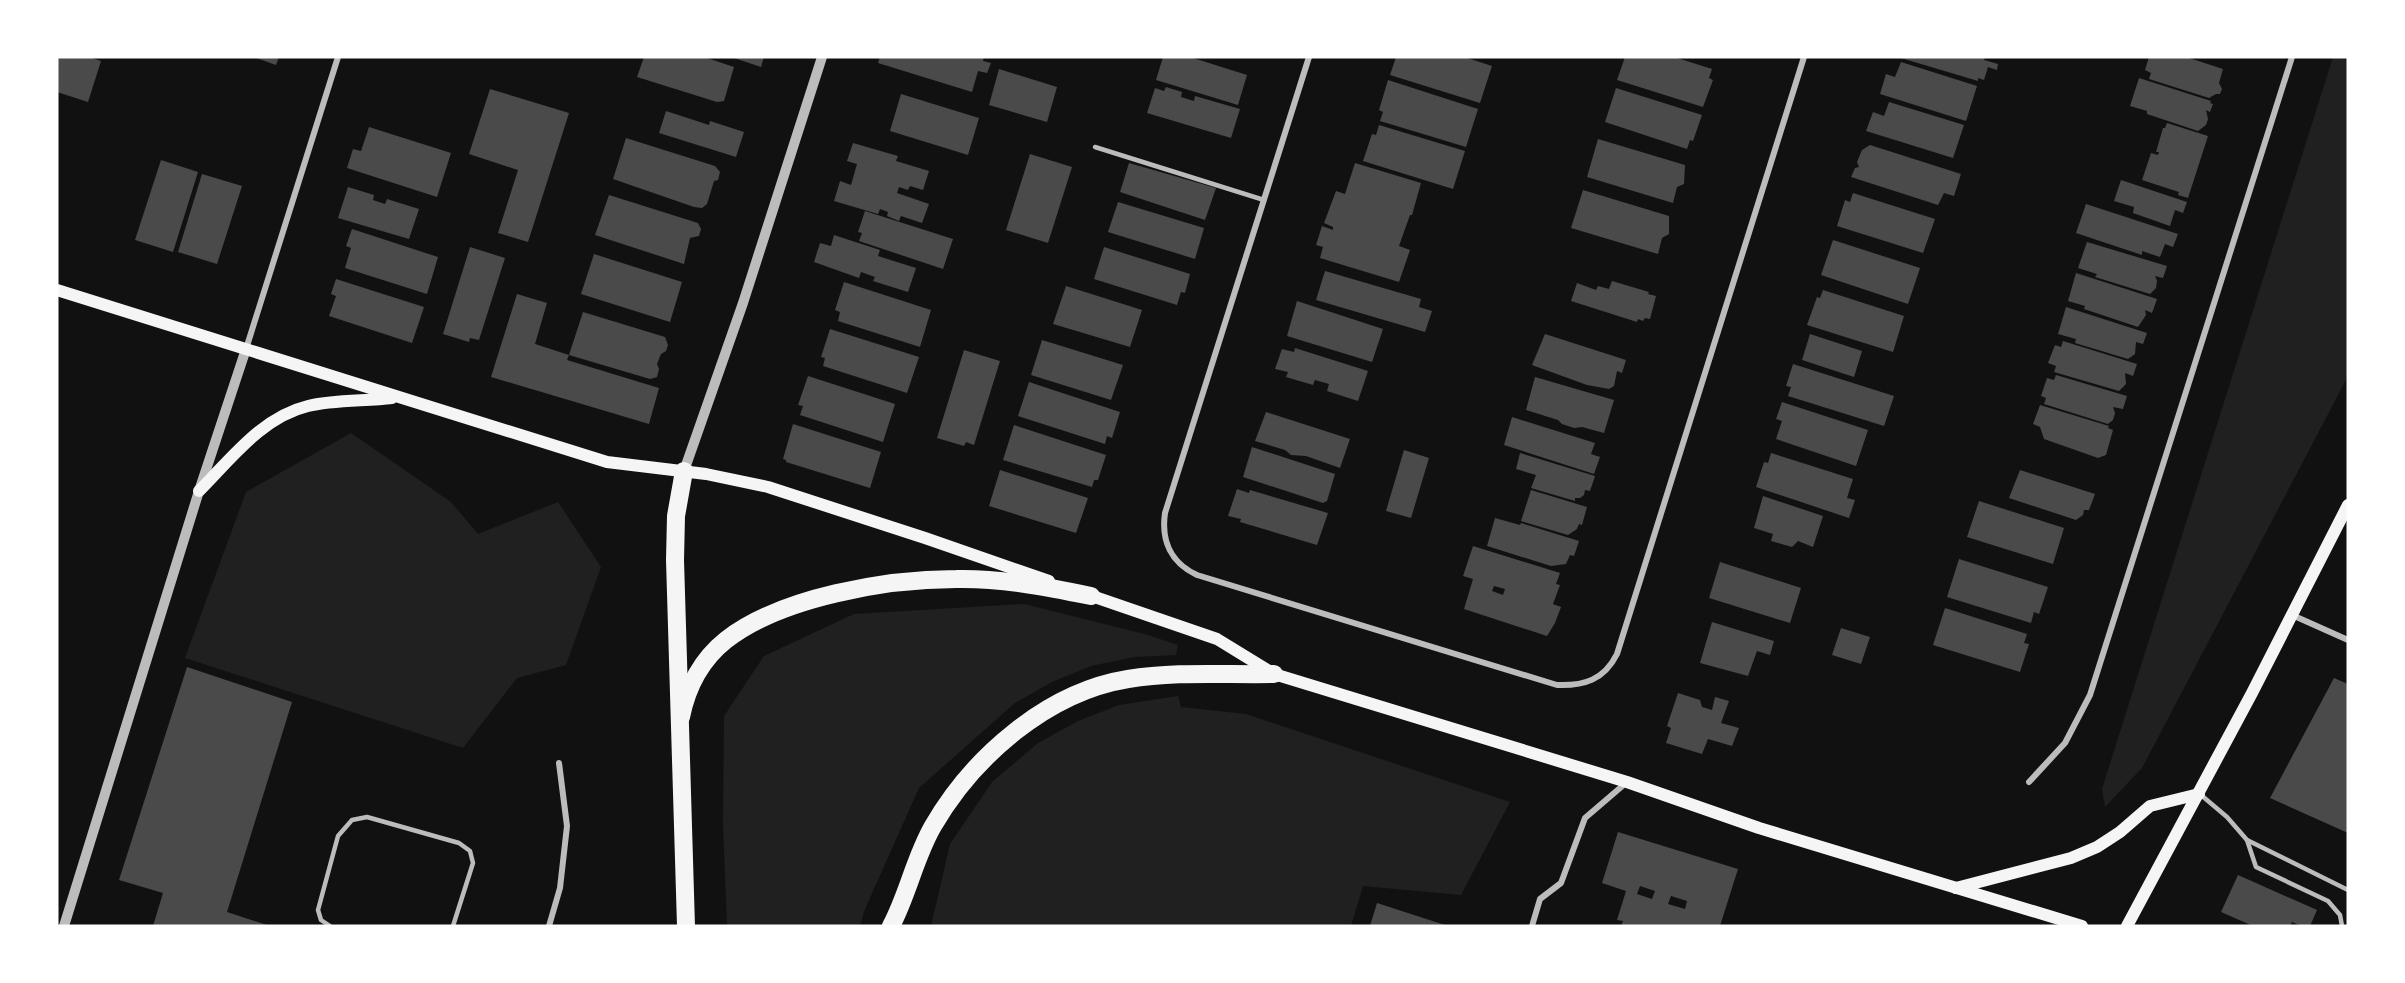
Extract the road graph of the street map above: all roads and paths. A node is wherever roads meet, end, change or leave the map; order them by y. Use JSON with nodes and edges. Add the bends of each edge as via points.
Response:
{"nodes":[{"id":1,"x":338,"y":57,"type":"edge"},
{"id":2,"x":822,"y":57,"type":"edge"},
{"id":3,"x":1309,"y":57,"type":"edge"},
{"id":4,"x":1804,"y":57,"type":"edge"},
{"id":5,"x":2292,"y":57,"type":"edge"},
{"id":6,"x":1095,"y":147,"type":"dead end"},
{"id":7,"x":1264,"y":200,"type":"junction"},
{"id":8,"x":57,"y":290,"type":"edge"},
{"id":9,"x":246,"y":349,"type":"junction"},
{"id":10,"x":399,"y":398,"type":"junction"},
{"id":11,"x":684,"y":471,"type":"junction"},
{"id":12,"x":199,"y":491,"type":"junction"},
{"id":13,"x":2348,"y":505,"type":"edge"},
{"id":14,"x":1091,"y":596,"type":"junction"},
{"id":15,"x":2292,"y":615,"type":"junction"},
{"id":16,"x":2348,"y":640,"type":"edge"},
{"id":17,"x":1274,"y":674,"type":"junction"},
{"id":18,"x":681,"y":717,"type":"junction"},
{"id":19,"x":559,"y":763,"type":"dead end"},
{"id":20,"x":1627,"y":782,"type":"junction"},
{"id":21,"x":2029,"y":782,"type":"dead end"},
{"id":22,"x":2199,"y":794,"type":"junction"},
{"id":23,"x":2247,"y":840,"type":"junction"},
{"id":24,"x":1955,"y":888,"type":"junction"},
{"id":25,"x":2348,"y":890,"type":"edge"},
{"id":26,"x":902,"y":906,"type":"junction"},
{"id":27,"x":64,"y":926,"type":"edge"},
{"id":28,"x":330,"y":926,"type":"edge"},
{"id":29,"x":453,"y":926,"type":"edge"},
{"id":30,"x":549,"y":926,"type":"edge"},
{"id":31,"x":686,"y":926,"type":"edge"},
{"id":32,"x":891,"y":926,"type":"edge"},
{"id":33,"x":902,"y":926,"type":"edge"},
{"id":34,"x":1532,"y":926,"type":"edge"},
{"id":35,"x":2082,"y":926,"type":"edge"},
{"id":36,"x":2127,"y":926,"type":"edge"},
{"id":37,"x":2342,"y":926,"type":"edge"}],
"edges":[{"from":1,"to":9,"type":"street"},
{"from":2,"to":11,"type":"street"},
{"from":3,"to":7,"type":"street"},
{"from":4,"to":7,"type":"street","via":[[1617,654],[1598,679],[1576,685],[1557,685],[1197,575],[1185,570],[1169,552],[1164,538],[1165,513]]},
{"from":5,"to":21,"type":"street","via":[[2091,695],[2065,743]]},
{"from":6,"to":7,"type":"lane"},
{"from":8,"to":9,"type":"main road"},
{"from":9,"to":10,"type":"main road"},
{"from":9,"to":12,"type":"street"},
{"from":10,"to":11,"type":"main road","via":[[607,462]]},
{"from":10,"to":12,"type":"main road","via":[[308,406],[281,417],[258,432]]},
{"from":11,"to":14,"type":"main road","via":[[744,480]]},
{"from":11,"to":18,"type":"highway","via":[[676,516],[675,560]]},
{"from":12,"to":27,"type":"street"},
{"from":13,"to":15,"type":"main road"},
{"from":14,"to":17,"type":"main road","via":[[1217,639]]},
{"from":14,"to":18,"type":"highway","via":[[1010,582],[956,579],[883,585],[820,597],[740,630],[726,640],[688,689]]},
{"from":15,"to":16,"type":"street"},
{"from":15,"to":22,"type":"main road"},
{"from":17,"to":20,"type":"main road"},
{"from":17,"to":26,"type":"highway","via":[[1184,674],[1126,679],[1073,697],[1023,725],[982,759],[946,805],[919,853]]},
{"from":18,"to":31,"type":"highway"},
{"from":19,"to":30,"type":"street","via":[[567,826],[560,888]]},
{"from":20,"to":24,"type":"main road","via":[[1759,828]]},
{"from":20,"to":34,"type":"street","via":[[1585,818],[1561,883],[1540,899]]},
{"from":22,"to":23,"type":"lane"},
{"from":22,"to":24,"type":"main road","via":[[2150,806],[2120,832],[2071,858]]},
{"from":22,"to":36,"type":"main road"},
{"from":23,"to":25,"type":"lane"},
{"from":23,"to":37,"type":"lane","via":[[2256,867],[2328,901],[2340,915]]},
{"from":24,"to":35,"type":"main road"},
{"from":26,"to":32,"type":"highway"},
{"from":26,"to":33,"type":"highway"},
{"from":28,"to":29,"type":"lane","via":[[321,920],[318,910],[338,836],[352,820],[367,817],[459,843],[470,852],[473,863]]}]}
